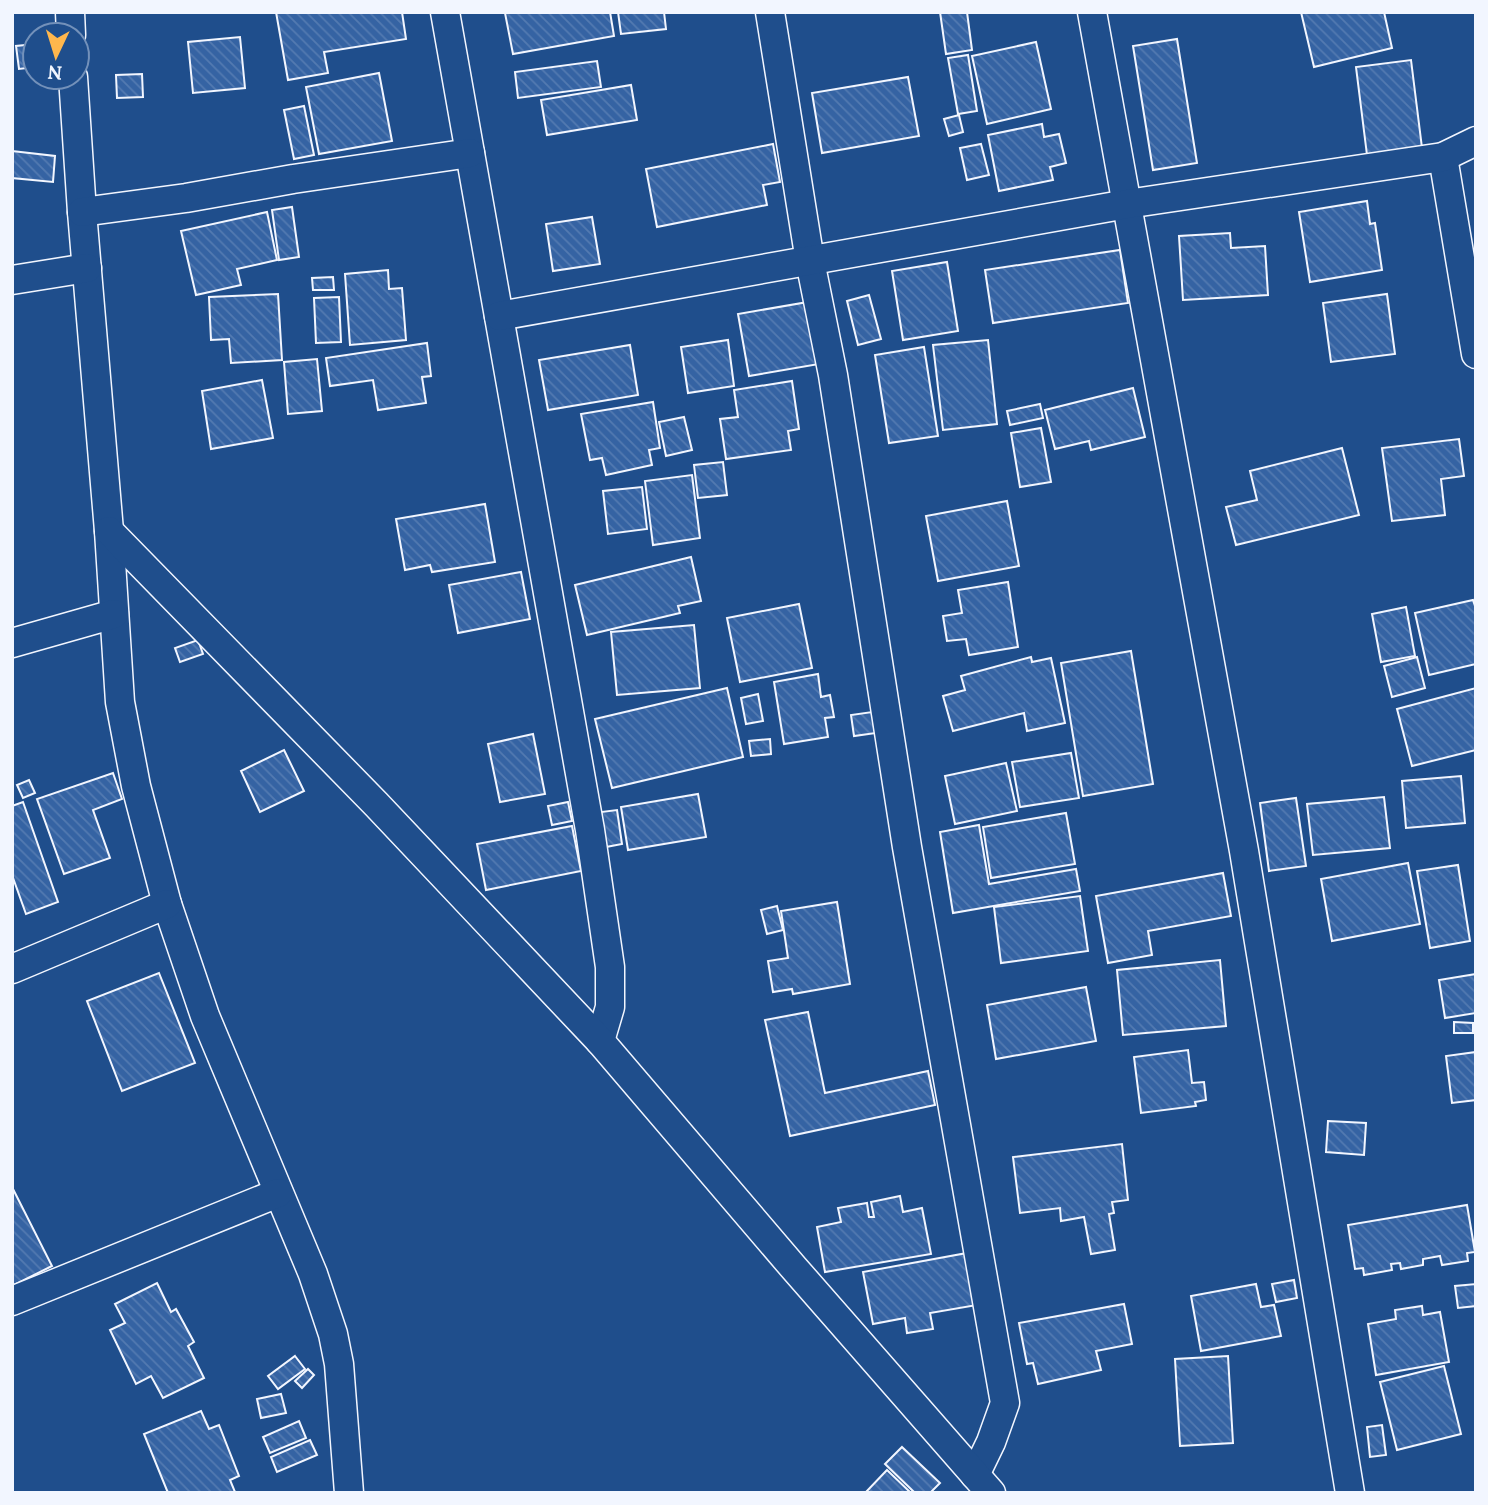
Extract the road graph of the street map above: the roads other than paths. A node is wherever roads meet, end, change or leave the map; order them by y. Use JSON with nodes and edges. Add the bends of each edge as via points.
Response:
{"nodes":[{"id":1,"x":445,"y":12,"type":"edge"},
{"id":2,"x":770,"y":12,"type":"edge"},
{"id":3,"x":1092,"y":12,"type":"edge"},
{"id":4,"x":75,"y":91,"type":"edge"},
{"id":5,"x":1476,"y":141,"type":"edge"},
{"id":6,"x":470,"y":153,"type":"junction"},
{"id":7,"x":1443,"y":157,"type":"junction"},
{"id":8,"x":1127,"y":204,"type":"junction"},
{"id":9,"x":82,"y":212,"type":"junction"},
{"id":10,"x":810,"y":261,"type":"junction"},
{"id":11,"x":87,"y":268,"type":"junction"},
{"id":12,"x":12,"y":280,"type":"edge"},
{"id":13,"x":499,"y":316,"type":"junction"},
{"id":14,"x":1476,"y":354,"type":"edge"},
{"id":15,"x":109,"y":531,"type":"junction"},
{"id":16,"x":114,"y":614,"type":"junction"},
{"id":17,"x":12,"y":643,"type":"edge"},
{"id":18,"x":167,"y":904,"type":"junction"},
{"id":19,"x":12,"y":968,"type":"edge"},
{"id":20,"x":600,"y":1041,"type":"junction"},
{"id":21,"x":278,"y":1194,"type":"junction"},
{"id":22,"x":12,"y":1301,"type":"edge"},
{"id":23,"x":983,"y":1484,"type":"edge"},
{"id":24,"x":349,"y":1493,"type":"edge"},
{"id":25,"x":1350,"y":1493,"type":"edge"}],
"edges":[{"from":1,"to":6,"type":"street"},
{"from":2,"to":10,"type":"street"},
{"from":3,"to":8,"type":"street"},
{"from":4,"to":9,"type":"street"},
{"from":5,"to":7,"type":"street"},
{"from":6,"to":9,"type":"street"},
{"from":6,"to":13,"type":"street"},
{"from":7,"to":8,"type":"street"},
{"from":7,"to":14,"type":"street"},
{"from":8,"to":10,"type":"street"},
{"from":8,"to":25,"type":"street","via":[[1244,851]]},
{"from":9,"to":11,"type":"street"},
{"from":10,"to":13,"type":"street"},
{"from":10,"to":23,"type":"street","via":[[1005,1403]]},
{"from":11,"to":12,"type":"street"},
{"from":11,"to":15,"type":"street"},
{"from":13,"to":20,"type":"street","via":[[610,967],[610,1007]]},
{"from":15,"to":16,"type":"street"},
{"from":15,"to":20,"type":"street"},
{"from":16,"to":17,"type":"street"},
{"from":16,"to":18,"type":"street","via":[[120,702]]},
{"from":18,"to":19,"type":"street"},
{"from":18,"to":21,"type":"street","via":[[205,1016]]},
{"from":20,"to":23,"type":"street"},
{"from":21,"to":22,"type":"street"},
{"from":21,"to":24,"type":"street","via":[[333,1334]]}]}
